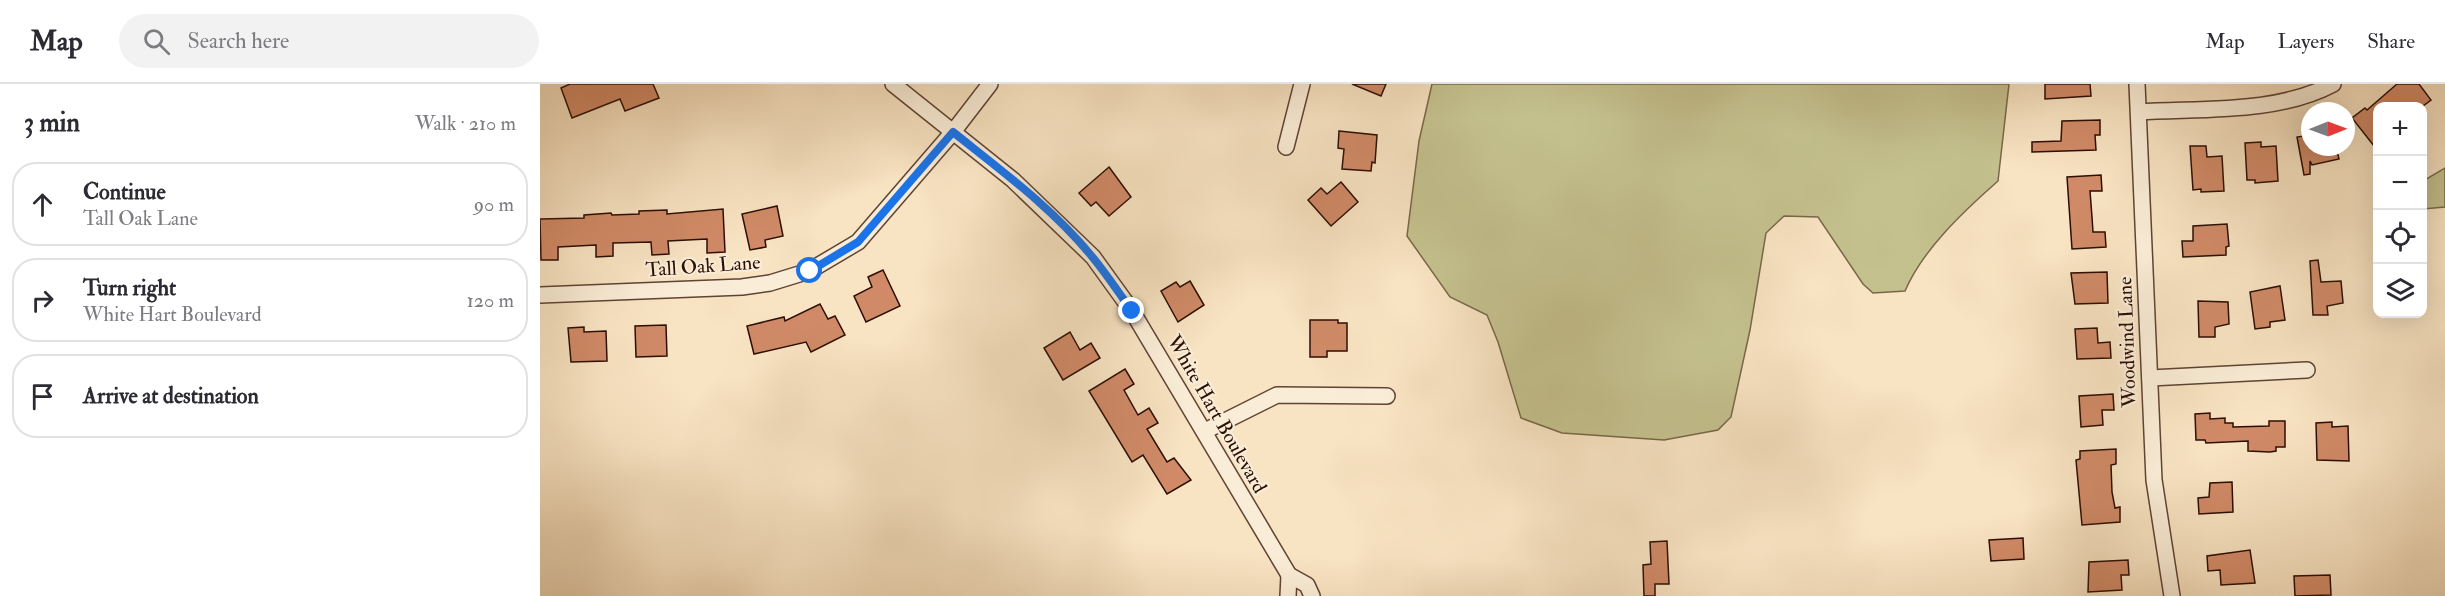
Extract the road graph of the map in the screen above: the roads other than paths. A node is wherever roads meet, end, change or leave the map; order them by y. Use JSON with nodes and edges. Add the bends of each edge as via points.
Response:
{"nodes":[{"id":1,"x":893,"y":84,"type":"edge"},
{"id":2,"x":990,"y":84,"type":"edge"},
{"id":3,"x":1302,"y":84,"type":"edge"},
{"id":4,"x":2137,"y":84,"type":"edge"},
{"id":5,"x":2333,"y":84,"type":"edge"},
{"id":6,"x":2139,"y":112,"type":"junction"},
{"id":7,"x":953,"y":132,"type":"junction"},
{"id":8,"x":1286,"y":147,"type":"dead end"},
{"id":9,"x":540,"y":295,"type":"edge"},
{"id":10,"x":2307,"y":370,"type":"dead end"},
{"id":11,"x":2150,"y":378,"type":"junction"},
{"id":12,"x":1387,"y":396,"type":"dead end"},
{"id":13,"x":1205,"y":431,"type":"junction"},
{"id":14,"x":1289,"y":575,"type":"junction"},
{"id":15,"x":1288,"y":596,"type":"edge"},
{"id":16,"x":1312,"y":596,"type":"edge"},
{"id":17,"x":2172,"y":596,"type":"edge"}],
"edges":[{"from":1,"to":7,"type":"street","name":"White Hart Boulevard"},
{"from":2,"to":7,"type":"street","name":"Tall Oak Lane"},
{"from":3,"to":8,"type":"street"},
{"from":4,"to":6,"type":"street","name":"Woodwind Lane"},
{"from":5,"to":6,"type":"street","via":[[2295,100],[2265,105]]},
{"from":6,"to":11,"type":"street","name":"Woodwind Lane"},
{"from":7,"to":9,"type":"street","name":"Tall Oak Lane","via":[[858,242],[810,271],[742,287]]},
{"from":7,"to":13,"type":"street","name":"White Hart Boulevard","via":[[1013,180],[1093,257],[1132,311]]},
{"from":10,"to":11,"type":"street"},
{"from":11,"to":17,"type":"street","name":"Woodwind Lane","via":[[2154,480]]},
{"from":12,"to":13,"type":"street","via":[[1277,395]]},
{"from":13,"to":14,"type":"street","name":"White Hart Boulevard"},
{"from":14,"to":15,"type":"street"},
{"from":14,"to":16,"type":"street","name":"White Hart Boulevard","via":[[1307,585]]}]}
